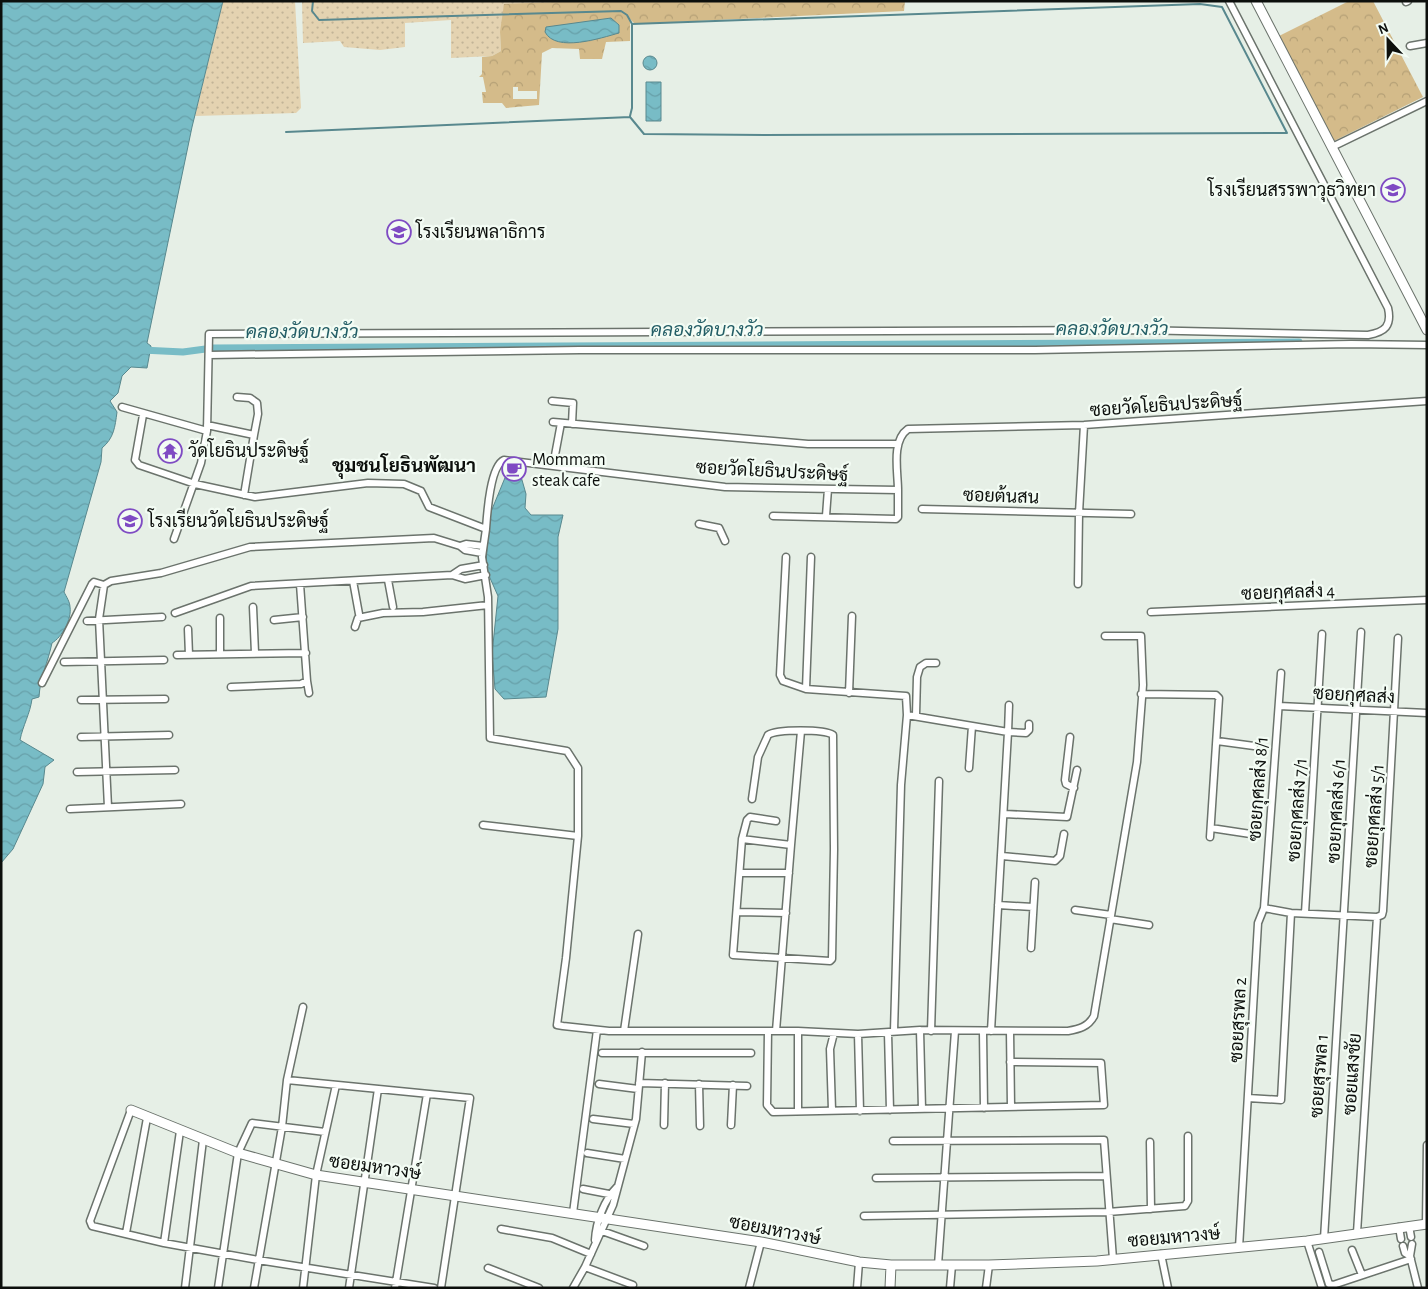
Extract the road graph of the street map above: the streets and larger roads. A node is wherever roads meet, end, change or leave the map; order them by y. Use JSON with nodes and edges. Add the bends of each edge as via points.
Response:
{"nodes":[{"id":1,"x":1229,"y":1,"type":"edge"},
{"id":2,"x":1256,"y":1,"type":"edge"},
{"id":3,"x":1427,"y":43,"type":"edge"},
{"id":4,"x":1410,"y":46,"type":"dead end"},
{"id":5,"x":1427,"y":101,"type":"edge"},
{"id":6,"x":1332,"y":147,"type":"junction"},
{"id":7,"x":1427,"y":330,"type":"edge"},
{"id":8,"x":1427,"y":345,"type":"edge"},
{"id":9,"x":209,"y":353,"type":"junction"},
{"id":10,"x":237,"y":396,"type":"dead end"},
{"id":11,"x":1427,"y":400,"type":"edge"},
{"id":12,"x":552,"y":401,"type":"dead end"},
{"id":13,"x":122,"y":407,"type":"dead end"},
{"id":14,"x":143,"y":414,"type":"junction"},
{"id":15,"x":553,"y":422,"type":"dead end"},
{"id":16,"x":562,"y":423,"type":"junction"},
{"id":17,"x":572,"y":424,"type":"junction"},
{"id":18,"x":1084,"y":425,"type":"junction"},
{"id":19,"x":207,"y":428,"type":"junction"},
{"id":20,"x":254,"y":435,"type":"junction"},
{"id":21,"x":898,"y":444,"type":"junction"},
{"id":22,"x":553,"y":466,"type":"junction"},
{"id":23,"x":195,"y":484,"type":"junction"},
{"id":24,"x":828,"y":489,"type":"junction"},
{"id":25,"x":898,"y":490,"type":"junction"},
{"id":26,"x":244,"y":495,"type":"junction"},
{"id":27,"x":922,"y":509,"type":"dead end"},
{"id":28,"x":1078,"y":513,"type":"junction"},
{"id":29,"x":1131,"y":514,"type":"dead end"},
{"id":30,"x":773,"y":516,"type":"dead end"},
{"id":31,"x":826,"y":516,"type":"junction"},
{"id":32,"x":698,"y":524,"type":"dead end"},
{"id":33,"x":486,"y":529,"type":"junction"},
{"id":34,"x":174,"y":539,"type":"dead end"},
{"id":35,"x":725,"y":541,"type":"dead end"},
{"id":36,"x":483,"y":550,"type":"junction"},
{"id":37,"x":786,"y":557,"type":"dead end"},
{"id":38,"x":811,"y":558,"type":"dead end"},
{"id":39,"x":484,"y":565,"type":"junction"},
{"id":40,"x":452,"y":575,"type":"junction"},
{"id":41,"x":486,"y":575,"type":"junction"},
{"id":42,"x":388,"y":580,"type":"junction"},
{"id":43,"x":353,"y":581,"type":"junction"},
{"id":44,"x":300,"y":584,"type":"junction"},
{"id":45,"x":1078,"y":584,"type":"dead end"},
{"id":46,"x":104,"y":585,"type":"junction"},
{"id":47,"x":1427,"y":600,"type":"edge"},
{"id":48,"x":488,"y":605,"type":"junction"},
{"id":49,"x":253,"y":607,"type":"dead end"},
{"id":50,"x":392,"y":607,"type":"dead end"},
{"id":51,"x":1151,"y":612,"type":"dead end"},
{"id":52,"x":176,"y":613,"type":"dead end"},
{"id":53,"x":359,"y":614,"type":"dead end"},
{"id":54,"x":852,"y":616,"type":"dead end"},
{"id":55,"x":162,"y":617,"type":"dead end"},
{"id":56,"x":303,"y":617,"type":"junction"},
{"id":57,"x":220,"y":618,"type":"dead end"},
{"id":58,"x":99,"y":620,"type":"junction"},
{"id":59,"x":274,"y":620,"type":"dead end"},
{"id":60,"x":87,"y":621,"type":"dead end"},
{"id":61,"x":356,"y":627,"type":"dead end"},
{"id":62,"x":188,"y":630,"type":"dead end"},
{"id":63,"x":1361,"y":632,"type":"dead end"},
{"id":64,"x":1322,"y":634,"type":"dead end"},
{"id":65,"x":1105,"y":636,"type":"dead end"},
{"id":66,"x":1398,"y":638,"type":"dead end"},
{"id":67,"x":254,"y":653,"type":"junction"},
{"id":68,"x":306,"y":653,"type":"junction"},
{"id":69,"x":189,"y":654,"type":"junction"},
{"id":70,"x":220,"y":654,"type":"junction"},
{"id":71,"x":177,"y":655,"type":"dead end"},
{"id":72,"x":101,"y":660,"type":"junction"},
{"id":73,"x":164,"y":660,"type":"dead end"},
{"id":74,"x":64,"y":662,"type":"dead end"},
{"id":75,"x":936,"y":663,"type":"dead end"},
{"id":76,"x":1280,"y":673,"type":"dead end"},
{"id":77,"x":307,"y":680,"type":"junction"},
{"id":78,"x":42,"y":683,"type":"dead end"},
{"id":79,"x":231,"y":687,"type":"dead end"},
{"id":80,"x":806,"y":689,"type":"junction"},
{"id":81,"x":309,"y":693,"type":"dead end"},
{"id":82,"x":849,"y":693,"type":"junction"},
{"id":83,"x":1141,"y":694,"type":"junction"},
{"id":84,"x":165,"y":699,"type":"dead end"},
{"id":85,"x":80,"y":700,"type":"dead end"},
{"id":86,"x":103,"y":700,"type":"junction"},
{"id":87,"x":1009,"y":705,"type":"dead end"},
{"id":88,"x":1279,"y":706,"type":"junction"},
{"id":89,"x":1318,"y":708,"type":"junction"},
{"id":90,"x":1357,"y":710,"type":"junction"},
{"id":91,"x":1396,"y":712,"type":"junction"},
{"id":92,"x":1427,"y":713,"type":"edge"},
{"id":93,"x":907,"y":715,"type":"junction"},
{"id":94,"x":916,"y":715,"type":"junction"},
{"id":95,"x":1029,"y":724,"type":"dead end"},
{"id":96,"x":972,"y":726,"type":"junction"},
{"id":97,"x":801,"y":731,"type":"junction"},
{"id":98,"x":1008,"y":732,"type":"junction"},
{"id":99,"x":170,"y":735,"type":"dead end"},
{"id":100,"x":104,"y":736,"type":"junction"},
{"id":101,"x":81,"y":737,"type":"dead end"},
{"id":102,"x":1070,"y":737,"type":"dead end"},
{"id":103,"x":1217,"y":741,"type":"junction"},
{"id":104,"x":1254,"y":746,"type":"dead end"},
{"id":105,"x":969,"y":768,"type":"dead end"},
{"id":106,"x":175,"y":770,"type":"dead end"},
{"id":107,"x":1077,"y":770,"type":"dead end"},
{"id":108,"x":106,"y":771,"type":"junction"},
{"id":109,"x":77,"y":772,"type":"dead end"},
{"id":110,"x":939,"y":781,"type":"dead end"},
{"id":111,"x":1074,"y":788,"type":"junction"},
{"id":112,"x":752,"y":799,"type":"dead end"},
{"id":113,"x":181,"y":804,"type":"dead end"},
{"id":114,"x":108,"y":807,"type":"junction"},
{"id":115,"x":70,"y":809,"type":"dead end"},
{"id":116,"x":1005,"y":814,"type":"junction"},
{"id":117,"x":776,"y":821,"type":"dead end"},
{"id":118,"x":483,"y":825,"type":"dead end"},
{"id":119,"x":1211,"y":828,"type":"junction"},
{"id":120,"x":1064,"y":834,"type":"dead end"},
{"id":121,"x":1257,"y":835,"type":"dead end"},
{"id":122,"x":578,"y":836,"type":"junction"},
{"id":123,"x":1210,"y":837,"type":"dead end"},
{"id":124,"x":742,"y":839,"type":"junction"},
{"id":125,"x":791,"y":845,"type":"junction"},
{"id":126,"x":1002,"y":856,"type":"junction"},
{"id":127,"x":789,"y":873,"type":"junction"},
{"id":128,"x":740,"y":874,"type":"junction"},
{"id":129,"x":1035,"y":882,"type":"dead end"},
{"id":130,"x":998,"y":905,"type":"junction"},
{"id":131,"x":1033,"y":907,"type":"junction"},
{"id":132,"x":1264,"y":908,"type":"junction"},
{"id":133,"x":1075,"y":910,"type":"dead end"},
{"id":134,"x":737,"y":912,"type":"junction"},
{"id":135,"x":786,"y":913,"type":"junction"},
{"id":136,"x":1291,"y":913,"type":"junction"},
{"id":137,"x":1305,"y":913,"type":"junction"},
{"id":138,"x":1345,"y":915,"type":"junction"},
{"id":139,"x":1111,"y":917,"type":"junction"},
{"id":140,"x":1377,"y":918,"type":"junction"},
{"id":141,"x":1149,"y":926,"type":"dead end"},
{"id":142,"x":638,"y":934,"type":"dead end"},
{"id":143,"x":1031,"y":948,"type":"dead end"},
{"id":144,"x":782,"y":959,"type":"junction"},
{"id":145,"x":304,"y":1007,"type":"dead end"},
{"id":146,"x":597,"y":1030,"type":"junction"},
{"id":147,"x":920,"y":1030,"type":"junction"},
{"id":148,"x":624,"y":1031,"type":"junction"},
{"id":149,"x":768,"y":1031,"type":"junction"},
{"id":150,"x":776,"y":1031,"type":"junction"},
{"id":151,"x":798,"y":1031,"type":"junction"},
{"id":152,"x":931,"y":1031,"type":"junction"},
{"id":153,"x":954,"y":1031,"type":"junction"},
{"id":154,"x":991,"y":1031,"type":"junction"},
{"id":155,"x":1010,"y":1031,"type":"junction"},
{"id":156,"x":891,"y":1032,"type":"junction"},
{"id":157,"x":983,"y":1032,"type":"junction"},
{"id":158,"x":834,"y":1034,"type":"junction"},
{"id":159,"x":858,"y":1034,"type":"junction"},
{"id":160,"x":642,"y":1052,"type":"junction"},
{"id":161,"x":602,"y":1053,"type":"dead end"},
{"id":162,"x":751,"y":1053,"type":"dead end"},
{"id":163,"x":1010,"y":1062,"type":"junction"},
{"id":164,"x":287,"y":1080,"type":"junction"},
{"id":165,"x":599,"y":1084,"type":"dead end"},
{"id":166,"x":665,"y":1084,"type":"junction"},
{"id":167,"x":699,"y":1084,"type":"junction"},
{"id":168,"x":336,"y":1085,"type":"junction"},
{"id":169,"x":733,"y":1085,"type":"junction"},
{"id":170,"x":639,"y":1086,"type":"junction"},
{"id":171,"x":747,"y":1086,"type":"dead end"},
{"id":172,"x":378,"y":1089,"type":"junction"},
{"id":173,"x":428,"y":1094,"type":"junction"},
{"id":174,"x":1248,"y":1098,"type":"junction"},
{"id":175,"x":1011,"y":1107,"type":"junction"},
{"id":176,"x":950,"y":1108,"type":"junction"},
{"id":177,"x":984,"y":1108,"type":"junction"},
{"id":178,"x":922,"y":1109,"type":"junction"},
{"id":179,"x":131,"y":1110,"type":"joint"},
{"id":180,"x":832,"y":1110,"type":"junction"},
{"id":181,"x":890,"y":1110,"type":"junction"},
{"id":182,"x":798,"y":1111,"type":"junction"},
{"id":183,"x":860,"y":1111,"type":"junction"},
{"id":184,"x":147,"y":1118,"type":"junction"},
{"id":185,"x":593,"y":1119,"type":"dead end"},
{"id":186,"x":634,"y":1124,"type":"junction"},
{"id":187,"x":664,"y":1125,"type":"dead end"},
{"id":188,"x":731,"y":1125,"type":"dead end"},
{"id":189,"x":700,"y":1126,"type":"dead end"},
{"id":190,"x":282,"y":1127,"type":"junction"},
{"id":191,"x":180,"y":1131,"type":"junction"},
{"id":192,"x":325,"y":1132,"type":"junction"},
{"id":193,"x":1188,"y":1136,"type":"dead end"},
{"id":194,"x":203,"y":1140,"type":"junction"},
{"id":195,"x":893,"y":1141,"type":"dead end"},
{"id":196,"x":947,"y":1141,"type":"junction"},
{"id":197,"x":1150,"y":1142,"type":"dead end"},
{"id":198,"x":1427,"y":1145,"type":"edge"},
{"id":199,"x":238,"y":1153,"type":"junction"},
{"id":200,"x":587,"y":1153,"type":"dead end"},
{"id":201,"x":625,"y":1159,"type":"junction"},
{"id":202,"x":275,"y":1163,"type":"junction"},
{"id":203,"x":316,"y":1175,"type":"junction"},
{"id":204,"x":1105,"y":1176,"type":"junction"},
{"id":205,"x":876,"y":1178,"type":"dead end"},
{"id":206,"x":945,"y":1178,"type":"junction"},
{"id":207,"x":366,"y":1181,"type":"junction"},
{"id":208,"x":410,"y":1188,"type":"junction"},
{"id":209,"x":583,"y":1189,"type":"dead end"},
{"id":210,"x":613,"y":1195,"type":"junction"},
{"id":211,"x":456,"y":1196,"type":"junction"},
{"id":212,"x":1151,"y":1209,"type":"junction"},
{"id":213,"x":1108,"y":1212,"type":"junction"},
{"id":214,"x":573,"y":1213,"type":"junction"},
{"id":215,"x":864,"y":1216,"type":"dead end"},
{"id":216,"x":942,"y":1216,"type":"junction"},
{"id":217,"x":604,"y":1217,"type":"junction"},
{"id":218,"x":1427,"y":1224,"type":"edge"},
{"id":219,"x":1409,"y":1226,"type":"junction"},
{"id":220,"x":1399,"y":1227,"type":"junction"},
{"id":221,"x":501,"y":1229,"type":"dead end"},
{"id":222,"x":602,"y":1231,"type":"junction"},
{"id":223,"x":126,"y":1233,"type":"junction"},
{"id":224,"x":1357,"y":1233,"type":"junction"},
{"id":225,"x":1324,"y":1239,"type":"junction"},
{"id":226,"x":1307,"y":1241,"type":"junction"},
{"id":227,"x":596,"y":1242,"type":"junction"},
{"id":228,"x":761,"y":1242,"type":"junction"},
{"id":229,"x":164,"y":1243,"type":"junction"},
{"id":230,"x":644,"y":1246,"type":"dead end"},
{"id":231,"x":191,"y":1247,"type":"junction"},
{"id":232,"x":1240,"y":1248,"type":"junction"},
{"id":233,"x":1352,"y":1250,"type":"dead end"},
{"id":234,"x":1319,"y":1252,"type":"dead end"},
{"id":235,"x":223,"y":1253,"type":"junction"},
{"id":236,"x":591,"y":1254,"type":"junction"},
{"id":237,"x":1161,"y":1254,"type":"junction"},
{"id":238,"x":1411,"y":1257,"type":"junction"},
{"id":239,"x":1113,"y":1258,"type":"junction"},
{"id":240,"x":258,"y":1260,"type":"junction"},
{"id":241,"x":859,"y":1262,"type":"junction"},
{"id":242,"x":891,"y":1265,"type":"junction"},
{"id":243,"x":938,"y":1265,"type":"junction"},
{"id":244,"x":952,"y":1265,"type":"junction"},
{"id":245,"x":989,"y":1265,"type":"junction"},
{"id":246,"x":307,"y":1267,"type":"junction"},
{"id":247,"x":585,"y":1267,"type":"junction"},
{"id":248,"x":488,"y":1268,"type":"dead end"},
{"id":249,"x":351,"y":1275,"type":"junction"},
{"id":250,"x":1362,"y":1275,"type":"junction"},
{"id":251,"x":395,"y":1285,"type":"edge"},
{"id":252,"x":633,"y":1285,"type":"dead end"},
{"id":253,"x":185,"y":1288,"type":"edge"},
{"id":254,"x":218,"y":1288,"type":"edge"},
{"id":255,"x":254,"y":1288,"type":"edge"},
{"id":256,"x":303,"y":1288,"type":"edge"},
{"id":257,"x":349,"y":1288,"type":"edge"},
{"id":258,"x":434,"y":1288,"type":"edge"},
{"id":259,"x":441,"y":1288,"type":"edge"},
{"id":260,"x":538,"y":1288,"type":"edge"},
{"id":261,"x":573,"y":1288,"type":"edge"},
{"id":262,"x":749,"y":1288,"type":"edge"},
{"id":263,"x":857,"y":1288,"type":"edge"},
{"id":264,"x":890,"y":1288,"type":"edge"},
{"id":265,"x":950,"y":1288,"type":"edge"},
{"id":266,"x":986,"y":1288,"type":"edge"},
{"id":267,"x":1168,"y":1288,"type":"edge"},
{"id":268,"x":1322,"y":1288,"type":"edge"},
{"id":269,"x":1418,"y":1288,"type":"edge"}],
"edges":[{"from":1,"to":9,"type":"street","via":[[1388,308],[1391,319],[1388,327],[1380,333],[1137,330],[209,334]]},
{"from":2,"to":6,"type":"street"},
{"from":3,"to":4,"type":"street"},
{"from":5,"to":6,"type":"street"},
{"from":6,"to":7,"type":"street"},
{"from":8,"to":9,"type":"street"},
{"from":9,"to":19,"type":"street"},
{"from":10,"to":20,"type":"street","via":[[257,403]]},
{"from":11,"to":18,"type":"street","name":"ซอยวัดโยธินประดิษฐ์"},
{"from":12,"to":17,"type":"street","via":[[573,403]]},
{"from":13,"to":14,"type":"street"},
{"from":14,"to":19,"type":"street"},
{"from":14,"to":23,"type":"street","via":[[135,460],[139,465]]},
{"from":15,"to":16,"type":"street"},
{"from":16,"to":17,"type":"street"},
{"from":16,"to":22,"type":"street"},
{"from":17,"to":21,"type":"street","via":[[808,444]]},
{"from":18,"to":21,"type":"street","name":"ซอยวัดโยธินประดิษฐ์","via":[[911,429],[904,433]]},
{"from":18,"to":28,"type":"street"},
{"from":19,"to":20,"type":"street"},
{"from":19,"to":23,"type":"street"},
{"from":20,"to":26,"type":"street"},
{"from":21,"to":25,"type":"street"},
{"from":22,"to":24,"type":"street","name":"ซอยวัดโยธินประดิษฐ์","via":[[725,487]]},
{"from":22,"to":33,"type":"street","name":"ซอยวัดโยธินประดิษฐ์","via":[[500,462],[489,498]]},
{"from":23,"to":26,"type":"street"},
{"from":23,"to":34,"type":"street"},
{"from":24,"to":25,"type":"street","name":"ซอยวัดโยธินประดิษฐ์"},
{"from":24,"to":31,"type":"street"},
{"from":25,"to":31,"type":"street","via":[[897,519]]},
{"from":26,"to":33,"type":"street","via":[[281,495],[380,482],[404,484],[421,491],[429,507]]},
{"from":27,"to":28,"type":"street","name":"ซอยต้นสน"},
{"from":28,"to":29,"type":"street","name":"ซอยต้นสน"},
{"from":28,"to":45,"type":"street"},
{"from":30,"to":31,"type":"street"},
{"from":32,"to":35,"type":"street","via":[[719,528]]},
{"from":33,"to":36,"type":"street"},
{"from":36,"to":39,"type":"street"},
{"from":36,"to":46,"type":"street","via":[[465,550],[434,538],[250,547],[161,573]]},
{"from":37,"to":80,"type":"street","via":[[780,675],[787,684]]},
{"from":38,"to":80,"type":"street"},
{"from":39,"to":40,"type":"street","via":[[461,569]]},
{"from":39,"to":41,"type":"street"},
{"from":40,"to":41,"type":"street","via":[[465,579]]},
{"from":40,"to":42,"type":"street"},
{"from":41,"to":48,"type":"street"},
{"from":42,"to":43,"type":"street"},
{"from":42,"to":50,"type":"street"},
{"from":43,"to":44,"type":"street"},
{"from":43,"to":53,"type":"street"},
{"from":44,"to":52,"type":"street","via":[[250,586]]},
{"from":44,"to":56,"type":"street"},
{"from":46,"to":58,"type":"street"},
{"from":46,"to":78,"type":"street","via":[[92,584]]},
{"from":47,"to":51,"type":"street","name":"ซอยกุศลส่ง 4"},
{"from":48,"to":61,"type":"street","via":[[383,613],[358,618]]},
{"from":48,"to":122,"type":"street","via":[[490,738],[570,753],[578,768]]},
{"from":49,"to":67,"type":"street"},
{"from":54,"to":82,"type":"street"},
{"from":55,"to":58,"type":"street"},
{"from":56,"to":59,"type":"street"},
{"from":56,"to":68,"type":"street"},
{"from":57,"to":70,"type":"street"},
{"from":58,"to":60,"type":"street"},
{"from":58,"to":72,"type":"street"},
{"from":62,"to":69,"type":"street"},
{"from":63,"to":90,"type":"street","name":"ซอยกุศลส่ง 6/1"},
{"from":64,"to":89,"type":"street","name":"ซอยกุศลส่ง 7/1"},
{"from":65,"to":83,"type":"street","via":[[1141,636]]},
{"from":66,"to":91,"type":"street","name":"ซอยกุศลส่ง 5/1"},
{"from":67,"to":68,"type":"street"},
{"from":67,"to":70,"type":"street"},
{"from":68,"to":77,"type":"street"},
{"from":69,"to":70,"type":"street"},
{"from":69,"to":71,"type":"street"},
{"from":72,"to":73,"type":"street"},
{"from":72,"to":74,"type":"street"},
{"from":72,"to":86,"type":"street"},
{"from":75,"to":94,"type":"street","via":[[926,663],[920,668]]},
{"from":76,"to":88,"type":"street","name":"ซอยกุศลส่ง 8/1"},
{"from":77,"to":79,"type":"street","via":[[301,684]]},
{"from":77,"to":81,"type":"street"},
{"from":80,"to":82,"type":"street"},
{"from":82,"to":93,"type":"street","via":[[906,696]]},
{"from":83,"to":103,"type":"street","via":[[1218,696]]},
{"from":83,"to":139,"type":"street","via":[[1137,762]]},
{"from":84,"to":86,"type":"street"},
{"from":85,"to":86,"type":"street"},
{"from":86,"to":100,"type":"street"},
{"from":87,"to":98,"type":"street"},
{"from":88,"to":89,"type":"street","name":"ซอยกุศลส่ง"},
{"from":88,"to":132,"type":"street","name":"ซอยกุศลส่ง 8/1"},
{"from":89,"to":90,"type":"street","name":"ซอยกุศลส่ง"},
{"from":89,"to":137,"type":"street","name":"ซอยกุศลส่ง 7/1"},
{"from":90,"to":91,"type":"street","name":"ซอยกุศลส่ง"},
{"from":90,"to":138,"type":"street","name":"ซอยกุศลส่ง 6/1"},
{"from":91,"to":92,"type":"street","name":"ซอยกุศลส่ง"},
{"from":91,"to":140,"type":"street","name":"ซอยกุศลส่ง 5/1","via":[[1383,912]]},
{"from":93,"to":94,"type":"street"},
{"from":93,"to":156,"type":"street"},
{"from":94,"to":96,"type":"street"},
{"from":95,"to":98,"type":"street","via":[[1026,733]]},
{"from":96,"to":98,"type":"street"},
{"from":96,"to":105,"type":"street"},
{"from":97,"to":112,"type":"street","via":[[776,732],[765,737],[758,758]]},
{"from":97,"to":125,"type":"street"},
{"from":97,"to":144,"type":"street","via":[[828,732],[834,738],[832,959],[826,962]]},
{"from":98,"to":116,"type":"street"},
{"from":99,"to":100,"type":"street"},
{"from":100,"to":101,"type":"street"},
{"from":100,"to":108,"type":"street"},
{"from":102,"to":111,"type":"street","via":[[1065,780]]},
{"from":103,"to":104,"type":"street"},
{"from":103,"to":119,"type":"street"},
{"from":106,"to":108,"type":"street"},
{"from":107,"to":111,"type":"street"},
{"from":108,"to":109,"type":"street"},
{"from":108,"to":114,"type":"street"},
{"from":110,"to":152,"type":"street"},
{"from":111,"to":116,"type":"street","via":[[1067,818]]},
{"from":113,"to":114,"type":"street"},
{"from":114,"to":115,"type":"street"},
{"from":116,"to":126,"type":"street"},
{"from":117,"to":124,"type":"street","via":[[749,818]]},
{"from":118,"to":122,"type":"street"},
{"from":119,"to":121,"type":"street"},
{"from":119,"to":123,"type":"street"},
{"from":120,"to":126,"type":"street","via":[[1060,856],[1055,861]]},
{"from":122,"to":146,"type":"street","via":[[557,1025]]},
{"from":124,"to":125,"type":"street"},
{"from":124,"to":128,"type":"street"},
{"from":125,"to":127,"type":"street"},
{"from":126,"to":130,"type":"street"},
{"from":127,"to":128,"type":"street"},
{"from":127,"to":135,"type":"street"},
{"from":128,"to":134,"type":"street"},
{"from":129,"to":131,"type":"street"},
{"from":130,"to":131,"type":"street"},
{"from":130,"to":154,"type":"street"},
{"from":131,"to":143,"type":"street"},
{"from":132,"to":136,"type":"street"},
{"from":132,"to":174,"type":"street","name":"ซอยสุรพล 2","via":[[1258,923]]},
{"from":133,"to":139,"type":"street"},
{"from":134,"to":135,"type":"street"},
{"from":134,"to":144,"type":"street","via":[[734,956]]},
{"from":135,"to":144,"type":"street"},
{"from":136,"to":137,"type":"street"},
{"from":136,"to":174,"type":"street","via":[[1281,1100]]},
{"from":137,"to":138,"type":"street"},
{"from":138,"to":140,"type":"street"},
{"from":138,"to":225,"type":"street","name":"ซอยสุรพล 1"},
{"from":139,"to":141,"type":"street"},
{"from":139,"to":155,"type":"street","via":[[1091,1021],[1080,1029],[1068,1031]]},
{"from":140,"to":224,"type":"street","name":"ซอยแสงชัย"},
{"from":142,"to":148,"type":"street"},
{"from":144,"to":150,"type":"street"},
{"from":145,"to":164,"type":"street"},
{"from":146,"to":148,"type":"street"},
{"from":146,"to":214,"type":"street"},
{"from":147,"to":152,"type":"street"},
{"from":147,"to":156,"type":"street"},
{"from":147,"to":178,"type":"street"},
{"from":148,"to":149,"type":"street"},
{"from":149,"to":150,"type":"street"},
{"from":149,"to":182,"type":"street","via":[[767,1105],[773,1112]]},
{"from":150,"to":151,"type":"street"},
{"from":151,"to":158,"type":"street"},
{"from":151,"to":182,"type":"street"},
{"from":152,"to":153,"type":"street"},
{"from":153,"to":157,"type":"street"},
{"from":153,"to":176,"type":"street"},
{"from":154,"to":155,"type":"street"},
{"from":154,"to":157,"type":"street"},
{"from":155,"to":163,"type":"street"},
{"from":156,"to":159,"type":"street"},
{"from":156,"to":181,"type":"street"},
{"from":157,"to":177,"type":"street"},
{"from":158,"to":159,"type":"street"},
{"from":158,"to":180,"type":"street","via":[[830,1049]]},
{"from":159,"to":183,"type":"street"},
{"from":160,"to":161,"type":"street"},
{"from":160,"to":162,"type":"street"},
{"from":160,"to":170,"type":"street"},
{"from":163,"to":175,"type":"street"},
{"from":163,"to":175,"type":"street","via":[[1100,1063],[1104,1103],[1101,1106]]},
{"from":164,"to":168,"type":"street"},
{"from":164,"to":190,"type":"street"},
{"from":165,"to":170,"type":"street"},
{"from":166,"to":167,"type":"street"},
{"from":166,"to":170,"type":"street"},
{"from":166,"to":187,"type":"street"},
{"from":167,"to":169,"type":"street"},
{"from":167,"to":189,"type":"street"},
{"from":168,"to":172,"type":"street"},
{"from":168,"to":192,"type":"street"},
{"from":169,"to":171,"type":"street"},
{"from":169,"to":188,"type":"street"},
{"from":170,"to":186,"type":"street"},
{"from":172,"to":173,"type":"street"},
{"from":172,"to":207,"type":"street"},
{"from":173,"to":208,"type":"street"},
{"from":173,"to":211,"type":"street","via":[[470,1098]]},
{"from":174,"to":232,"type":"street","name":"ซอยสุรพล 2"},
{"from":175,"to":177,"type":"street"},
{"from":176,"to":177,"type":"street"},
{"from":176,"to":178,"type":"street"},
{"from":176,"to":196,"type":"street"},
{"from":178,"to":181,"type":"street"},
{"from":179,"to":184,"type":"street","name":"ซอยมหาวงษ์"},
{"from":179,"to":223,"type":"street","via":[[90,1221],[92,1226]]},
{"from":180,"to":182,"type":"street"},
{"from":180,"to":183,"type":"street"},
{"from":181,"to":183,"type":"street"},
{"from":184,"to":191,"type":"street","name":"ซอยมหาวงษ์"},
{"from":184,"to":223,"type":"street"},
{"from":185,"to":186,"type":"street"},
{"from":186,"to":201,"type":"street"},
{"from":190,"to":192,"type":"street"},
{"from":190,"to":199,"type":"street","via":[[252,1123]]},
{"from":190,"to":202,"type":"street"},
{"from":191,"to":194,"type":"street","name":"ซอยมหาวงษ์"},
{"from":191,"to":229,"type":"street"},
{"from":192,"to":203,"type":"street"},
{"from":193,"to":212,"type":"street","via":[[1187,1204]]},
{"from":194,"to":199,"type":"street","name":"ซอยมหาวงษ์"},
{"from":194,"to":231,"type":"street"},
{"from":195,"to":196,"type":"street"},
{"from":196,"to":204,"type":"street","via":[[1104,1140]]},
{"from":196,"to":206,"type":"street"},
{"from":197,"to":212,"type":"street"},
{"from":198,"to":218,"type":"street"},
{"from":199,"to":202,"type":"street","name":"ซอยมหาวงษ์"},
{"from":199,"to":235,"type":"street"},
{"from":200,"to":201,"type":"street"},
{"from":201,"to":210,"type":"street"},
{"from":202,"to":203,"type":"street","name":"ซอยมหาวงษ์"},
{"from":202,"to":240,"type":"street"},
{"from":203,"to":207,"type":"street","name":"ซอยมหาวงษ์"},
{"from":203,"to":246,"type":"street"},
{"from":204,"to":206,"type":"street"},
{"from":204,"to":213,"type":"street"},
{"from":205,"to":206,"type":"street"},
{"from":206,"to":216,"type":"street"},
{"from":207,"to":208,"type":"street","name":"ซอยมหาวงษ์"},
{"from":207,"to":249,"type":"street"},
{"from":208,"to":211,"type":"street","name":"ซอยมหาวงษ์"},
{"from":208,"to":251,"type":"street"},
{"from":209,"to":210,"type":"street"},
{"from":210,"to":217,"type":"street"},
{"from":211,"to":214,"type":"street","name":"ซอยมหาวงษ์"},
{"from":211,"to":259,"type":"street"},
{"from":212,"to":213,"type":"street"},
{"from":213,"to":216,"type":"street"},
{"from":213,"to":239,"type":"street"},
{"from":214,"to":217,"type":"street","name":"ซอยมหาวงษ์"},
{"from":215,"to":216,"type":"street"},
{"from":216,"to":243,"type":"street"},
{"from":217,"to":222,"type":"street"},
{"from":217,"to":227,"type":"street","via":[[597,1226]]},
{"from":217,"to":228,"type":"street","name":"ซอยมหาวงษ์"},
{"from":218,"to":219,"type":"street","name":"ซอยมหาวงษ์"},
{"from":219,"to":220,"type":"street","name":"ซอยมหาวงษ์"},
{"from":219,"to":238,"type":"street"},
{"from":220,"to":224,"type":"street","name":"ซอยมหาวงษ์"},
{"from":220,"to":238,"type":"street","via":[[1405,1253]]},
{"from":221,"to":236,"type":"street","via":[[552,1238]]},
{"from":222,"to":227,"type":"street"},
{"from":222,"to":230,"type":"street"},
{"from":223,"to":229,"type":"street"},
{"from":224,"to":225,"type":"street","name":"ซอยมหาวงษ์"},
{"from":225,"to":226,"type":"street","name":"ซอยมหาวงษ์"},
{"from":226,"to":232,"type":"street","name":"ซอยมหาวงษ์"},
{"from":226,"to":268,"type":"street"},
{"from":227,"to":236,"type":"street"},
{"from":228,"to":241,"type":"street","name":"ซอยมหาวงษ์"},
{"from":228,"to":262,"type":"street"},
{"from":229,"to":231,"type":"street"},
{"from":231,"to":235,"type":"street"},
{"from":231,"to":253,"type":"street"},
{"from":232,"to":237,"type":"street","name":"ซอยมหาวงษ์"},
{"from":233,"to":250,"type":"street"},
{"from":234,"to":250,"type":"street","via":[[1331,1284]]},
{"from":235,"to":240,"type":"street"},
{"from":235,"to":254,"type":"street"},
{"from":236,"to":247,"type":"street"},
{"from":237,"to":239,"type":"street","name":"ซอยมหาวงษ์"},
{"from":237,"to":267,"type":"street"},
{"from":238,"to":250,"type":"street"},
{"from":238,"to":269,"type":"street"},
{"from":239,"to":245,"type":"street","name":"ซอยมหาวงษ์"},
{"from":240,"to":246,"type":"street"},
{"from":240,"to":255,"type":"street"},
{"from":241,"to":242,"type":"street","name":"ซอยมหาวงษ์"},
{"from":241,"to":263,"type":"street"},
{"from":242,"to":243,"type":"street","name":"ซอยมหาวงษ์"},
{"from":242,"to":264,"type":"street"},
{"from":243,"to":244,"type":"street","name":"ซอยมหาวงษ์"},
{"from":244,"to":245,"type":"street","name":"ซอยมหาวงษ์"},
{"from":244,"to":265,"type":"street"},
{"from":245,"to":266,"type":"street"},
{"from":246,"to":249,"type":"street"},
{"from":246,"to":256,"type":"street"},
{"from":247,"to":252,"type":"street"},
{"from":247,"to":261,"type":"street"},
{"from":248,"to":260,"type":"street"},
{"from":249,"to":251,"type":"street"},
{"from":249,"to":257,"type":"street"},
{"from":251,"to":258,"type":"street"}]}
